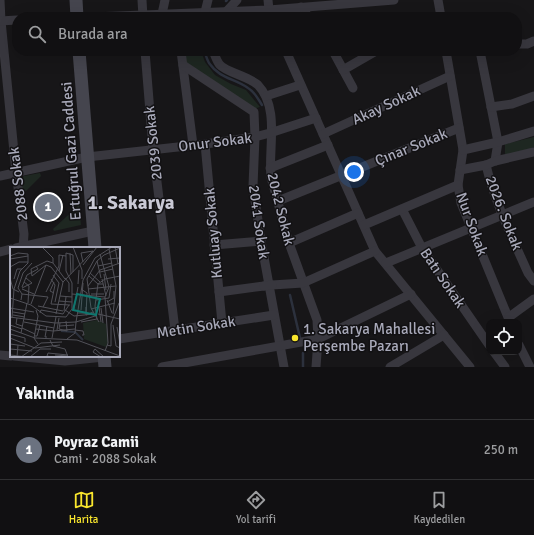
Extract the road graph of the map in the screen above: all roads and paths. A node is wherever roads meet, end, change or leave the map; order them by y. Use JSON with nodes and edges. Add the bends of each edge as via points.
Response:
{"nodes":[{"id":1,"x":0,"y":0,"type":"edge"},
{"id":2,"x":76,"y":0,"type":"edge"},
{"id":3,"x":142,"y":0,"type":"edge"},
{"id":4,"x":165,"y":0,"type":"edge"},
{"id":5,"x":208,"y":0,"type":"edge"},
{"id":6,"x":237,"y":0,"type":"edge"},
{"id":7,"x":268,"y":0,"type":"edge"},
{"id":8,"x":394,"y":0,"type":"edge"},
{"id":9,"x":438,"y":0,"type":"edge"},
{"id":10,"x":337,"y":2,"type":"edge"},
{"id":11,"x":302,"y":7,"type":"junction"},
{"id":12,"x":77,"y":12,"type":"edge"},
{"id":13,"x":143,"y":12,"type":"edge"},
{"id":14,"x":162,"y":12,"type":"edge"},
{"id":15,"x":206,"y":12,"type":"edge"},
{"id":16,"x":226,"y":12,"type":"edge"},
{"id":17,"x":270,"y":12,"type":"edge"},
{"id":18,"x":275,"y":12,"type":"edge"},
{"id":19,"x":306,"y":12,"type":"edge"},
{"id":20,"x":439,"y":12,"type":"edge"},
{"id":21,"x":12,"y":20,"type":"edge"},
{"id":22,"x":1,"y":21,"type":"edge"},
{"id":23,"x":534,"y":40,"type":"edge"},
{"id":24,"x":522,"y":44,"type":"edge"},
{"id":25,"x":79,"y":56,"type":"edge"},
{"id":26,"x":145,"y":56,"type":"edge"},
{"id":27,"x":182,"y":56,"type":"edge"},
{"id":28,"x":216,"y":56,"type":"edge"},
{"id":29,"x":288,"y":56,"type":"edge"},
{"id":30,"x":336,"y":56,"type":"edge"},
{"id":31,"x":367,"y":56,"type":"edge"},
{"id":32,"x":447,"y":56,"type":"edge"},
{"id":33,"x":481,"y":56,"type":"edge"},
{"id":34,"x":183,"y":65,"type":"junction"},
{"id":35,"x":343,"y":70,"type":"junction"},
{"id":36,"x":450,"y":76,"type":"junction"},
{"id":37,"x":4,"y":82,"type":"edge"},
{"id":38,"x":300,"y":85,"type":"junction"},
{"id":39,"x":353,"y":88,"type":"dead end"},
{"id":40,"x":266,"y":96,"type":"junction"},
{"id":41,"x":534,"y":96,"type":"edge"},
{"id":42,"x":491,"y":107,"type":"junction"},
{"id":43,"x":316,"y":118,"type":"junction"},
{"id":44,"x":459,"y":128,"type":"junction"},
{"id":45,"x":534,"y":131,"type":"edge"},
{"id":46,"x":270,"y":133,"type":"junction"},
{"id":47,"x":323,"y":134,"type":"junction"},
{"id":48,"x":255,"y":137,"type":"junction"},
{"id":49,"x":498,"y":142,"type":"junction"},
{"id":50,"x":205,"y":144,"type":"junction"},
{"id":51,"x":193,"y":145,"type":"junction"},
{"id":52,"x":328,"y":145,"type":"junction"},
{"id":53,"x":153,"y":149,"type":"junction"},
{"id":54,"x":463,"y":150,"type":"junction"},
{"id":55,"x":534,"y":152,"type":"edge"},
{"id":56,"x":87,"y":157,"type":"junction"},
{"id":57,"x":495,"y":161,"type":"junction"},
{"id":58,"x":486,"y":165,"type":"junction"},
{"id":59,"x":270,"y":168,"type":"junction"},
{"id":60,"x":460,"y":170,"type":"junction"},
{"id":61,"x":16,"y":172,"type":"junction"},
{"id":62,"x":341,"y":174,"type":"junction"},
{"id":63,"x":0,"y":176,"type":"edge"},
{"id":64,"x":458,"y":185,"type":"junction"},
{"id":65,"x":278,"y":201,"type":"junction"},
{"id":66,"x":534,"y":202,"type":"edge"},
{"id":67,"x":402,"y":209,"type":"junction"},
{"id":68,"x":358,"y":213,"type":"junction"},
{"id":69,"x":502,"y":215,"type":"junction"},
{"id":70,"x":364,"y":224,"type":"junction"},
{"id":71,"x":472,"y":228,"type":"junction"},
{"id":72,"x":93,"y":231,"type":"junction"},
{"id":73,"x":260,"y":241,"type":"junction"},
{"id":74,"x":289,"y":242,"type":"junction"},
{"id":75,"x":214,"y":245,"type":"junction"},
{"id":76,"x":20,"y":247,"type":"edge"},
{"id":77,"x":24,"y":247,"type":"edge"},
{"id":78,"x":95,"y":247,"type":"edge"},
{"id":79,"x":422,"y":248,"type":"junction"},
{"id":80,"x":10,"y":249,"type":"edge"},
{"id":81,"x":375,"y":251,"type":"junction"},
{"id":82,"x":0,"y":252,"type":"edge"},
{"id":83,"x":386,"y":264,"type":"junction"},
{"id":84,"x":534,"y":281,"type":"edge"},
{"id":85,"x":303,"y":283,"type":"junction"},
{"id":86,"x":219,"y":292,"type":"junction"},
{"id":87,"x":411,"y":294,"type":"junction"},
{"id":88,"x":534,"y":299,"type":"edge"},
{"id":89,"x":274,"y":315,"type":"junction"},
{"id":90,"x":509,"y":319,"type":"edge"},
{"id":91,"x":510,"y":319,"type":"edge"},
{"id":92,"x":222,"y":323,"type":"junction"},
{"id":93,"x":175,"y":330,"type":"junction"},
{"id":94,"x":444,"y":335,"type":"junction"},
{"id":95,"x":120,"y":339,"type":"edge"},
{"id":96,"x":318,"y":339,"type":"junction"},
{"id":97,"x":486,"y":341,"type":"edge"},
{"id":98,"x":280,"y":347,"type":"junction"},
{"id":99,"x":522,"y":351,"type":"edge"},
{"id":100,"x":0,"y":355,"type":"edge"},
{"id":101,"x":496,"y":355,"type":"edge"},
{"id":102,"x":10,"y":356,"type":"edge"},
{"id":103,"x":29,"y":357,"type":"edge"},
{"id":104,"x":104,"y":360,"type":"edge"},
{"id":105,"x":63,"y":364,"type":"edge"},
{"id":106,"x":162,"y":367,"type":"edge"},
{"id":107,"x":284,"y":367,"type":"edge"},
{"id":108,"x":316,"y":367,"type":"edge"},
{"id":109,"x":390,"y":367,"type":"edge"},
{"id":110,"x":470,"y":367,"type":"edge"},
{"id":111,"x":505,"y":367,"type":"edge"},
{"id":112,"x":530,"y":367,"type":"edge"}],
"edges":[{"from":1,"to":22,"type":"street","name":"2088 Sokak"},
{"from":2,"to":12,"type":"main road"},
{"from":3,"to":13,"type":"street"},
{"from":4,"to":14,"type":"street"},
{"from":5,"to":15,"type":"street"},
{"from":6,"to":16,"type":"street"},
{"from":7,"to":17,"type":"street"},
{"from":8,"to":10,"type":"street"},
{"from":9,"to":20,"type":"street"},
{"from":10,"to":11,"type":"street"},
{"from":11,"to":18,"type":"street"},
{"from":11,"to":19,"type":"street"},
{"from":21,"to":22,"type":"street"},
{"from":22,"to":37,"type":"street","name":"2088 Sokak"},
{"from":23,"to":24,"type":"street"},
{"from":25,"to":56,"type":"main road","name":"Ertuğrul Gazi Caddesi"},
{"from":26,"to":53,"type":"street","name":"2039 Sokak"},
{"from":27,"to":34,"type":"street"},
{"from":28,"to":40,"type":"street","via":[[220,65],[257,84]]},
{"from":29,"to":38,"type":"street"},
{"from":30,"to":35,"type":"street"},
{"from":31,"to":35,"type":"street"},
{"from":32,"to":36,"type":"street","name":"Nur Sokak"},
{"from":33,"to":42,"type":"street"},
{"from":34,"to":48,"type":"street","name":"2041 Sokak","via":[[254,112]]},
{"from":34,"to":51,"type":"street"},
{"from":35,"to":39,"type":"street"},
{"from":36,"to":44,"type":"street","name":"Nur Sokak"},
{"from":36,"to":47,"type":"street","name":"Akay Sokak"},
{"from":37,"to":61,"type":"street","name":"2088 Sokak"},
{"from":38,"to":40,"type":"street"},
{"from":38,"to":43,"type":"street"},
{"from":40,"to":46,"type":"street","name":"2042 Sokak","via":[[271,120]]},
{"from":41,"to":42,"type":"street","via":[[512,104]]},
{"from":42,"to":49,"type":"street"},
{"from":43,"to":46,"type":"street","name":"Onur Sokak"},
{"from":43,"to":47,"type":"street"},
{"from":44,"to":54,"type":"street","name":"Nur Sokak"},
{"from":44,"to":62,"type":"street","name":"Çınar Sokak"},
{"from":45,"to":49,"type":"street"},
{"from":46,"to":48,"type":"street","name":"Onur Sokak"},
{"from":46,"to":59,"type":"street","name":"2042 Sokak"},
{"from":47,"to":52,"type":"street"},
{"from":48,"to":50,"type":"street","name":"Onur Sokak"},
{"from":48,"to":73,"type":"street","name":"2041 Sokak","via":[[253,186]]},
{"from":49,"to":54,"type":"street"},
{"from":49,"to":57,"type":"street"},
{"from":50,"to":51,"type":"street","name":"Onur Sokak"},
{"from":50,"to":75,"type":"street","name":"Kutluay Sokak"},
{"from":51,"to":53,"type":"street","name":"Onur Sokak"},
{"from":52,"to":59,"type":"street"},
{"from":52,"to":62,"type":"street"},
{"from":53,"to":56,"type":"street","name":"Onur Sokak"},
{"from":53,"to":93,"type":"street","name":"2039 Sokak"},
{"from":54,"to":60,"type":"street","name":"Nur Sokak"},
{"from":55,"to":57,"type":"street"},
{"from":56,"to":61,"type":"street","name":"Onur Sokak"},
{"from":56,"to":72,"type":"main road","name":"Ertuğrul Gazi Caddesi"},
{"from":57,"to":58,"type":"street"},
{"from":58,"to":60,"type":"street"},
{"from":58,"to":69,"type":"street","name":"2026. Sokak"},
{"from":59,"to":65,"type":"street","name":"2042 Sokak"},
{"from":60,"to":64,"type":"street","name":"Nur Sokak"},
{"from":61,"to":63,"type":"street","name":"Onur Sokak"},
{"from":61,"to":76,"type":"street","name":"2088 Sokak","via":[[24,234]]},
{"from":62,"to":65,"type":"street","name":"Çınar Sokak"},
{"from":62,"to":68,"type":"street"},
{"from":64,"to":67,"type":"street"},
{"from":64,"to":71,"type":"street","name":"Nur Sokak","via":[[461,203]]},
{"from":65,"to":74,"type":"street","name":"2042 Sokak"},
{"from":66,"to":69,"type":"street"},
{"from":67,"to":70,"type":"street"},
{"from":67,"to":79,"type":"street","name":"Batı Sokak"},
{"from":68,"to":70,"type":"street"},
{"from":68,"to":74,"type":"street"},
{"from":69,"to":71,"type":"street"},
{"from":69,"to":84,"type":"street","name":"2026. Sokak"},
{"from":70,"to":81,"type":"street"},
{"from":71,"to":79,"type":"street"},
{"from":71,"to":90,"type":"street","name":"Nur Sokak"},
{"from":72,"to":77,"type":"street"},
{"from":72,"to":78,"type":"main road","name":"Ertuğrul Gazi Caddesi"},
{"from":73,"to":75,"type":"street"},
{"from":73,"to":89,"type":"street","name":"2041 Sokak"},
{"from":74,"to":85,"type":"street","name":"2042 Sokak"},
{"from":75,"to":86,"type":"street","name":"Kutluay Sokak"},
{"from":79,"to":83,"type":"street"},
{"from":79,"to":97,"type":"street","name":"Batı Sokak"},
{"from":80,"to":82,"type":"street"},
{"from":81,"to":83,"type":"street"},
{"from":81,"to":85,"type":"street"},
{"from":83,"to":87,"type":"street"},
{"from":85,"to":86,"type":"street"},
{"from":85,"to":96,"type":"street","name":"2042 Sokak","via":[[317,320]]},
{"from":86,"to":92,"type":"street","name":"Kutluay Sokak"},
{"from":87,"to":94,"type":"street"},
{"from":87,"to":96,"type":"street"},
{"from":88,"to":91,"type":"street"},
{"from":89,"to":92,"type":"street","name":"Metin Sokak"},
{"from":89,"to":98,"type":"street","name":"2041 Sokak"},
{"from":92,"to":93,"type":"street","name":"Metin Sokak"},
{"from":93,"to":95,"type":"street","name":"Metin Sokak"},
{"from":94,"to":109,"type":"street"},
{"from":94,"to":110,"type":"street"},
{"from":96,"to":98,"type":"street"},
{"from":96,"to":108,"type":"street","name":"2042 Sokak"},
{"from":98,"to":106,"type":"street"},
{"from":98,"to":107,"type":"street","name":"2041 Sokak"},
{"from":99,"to":112,"type":"street"},
{"from":100,"to":102,"type":"street"},
{"from":101,"to":111,"type":"street"},
{"from":103,"to":105,"type":"street"},
{"from":104,"to":105,"type":"street"}]}
